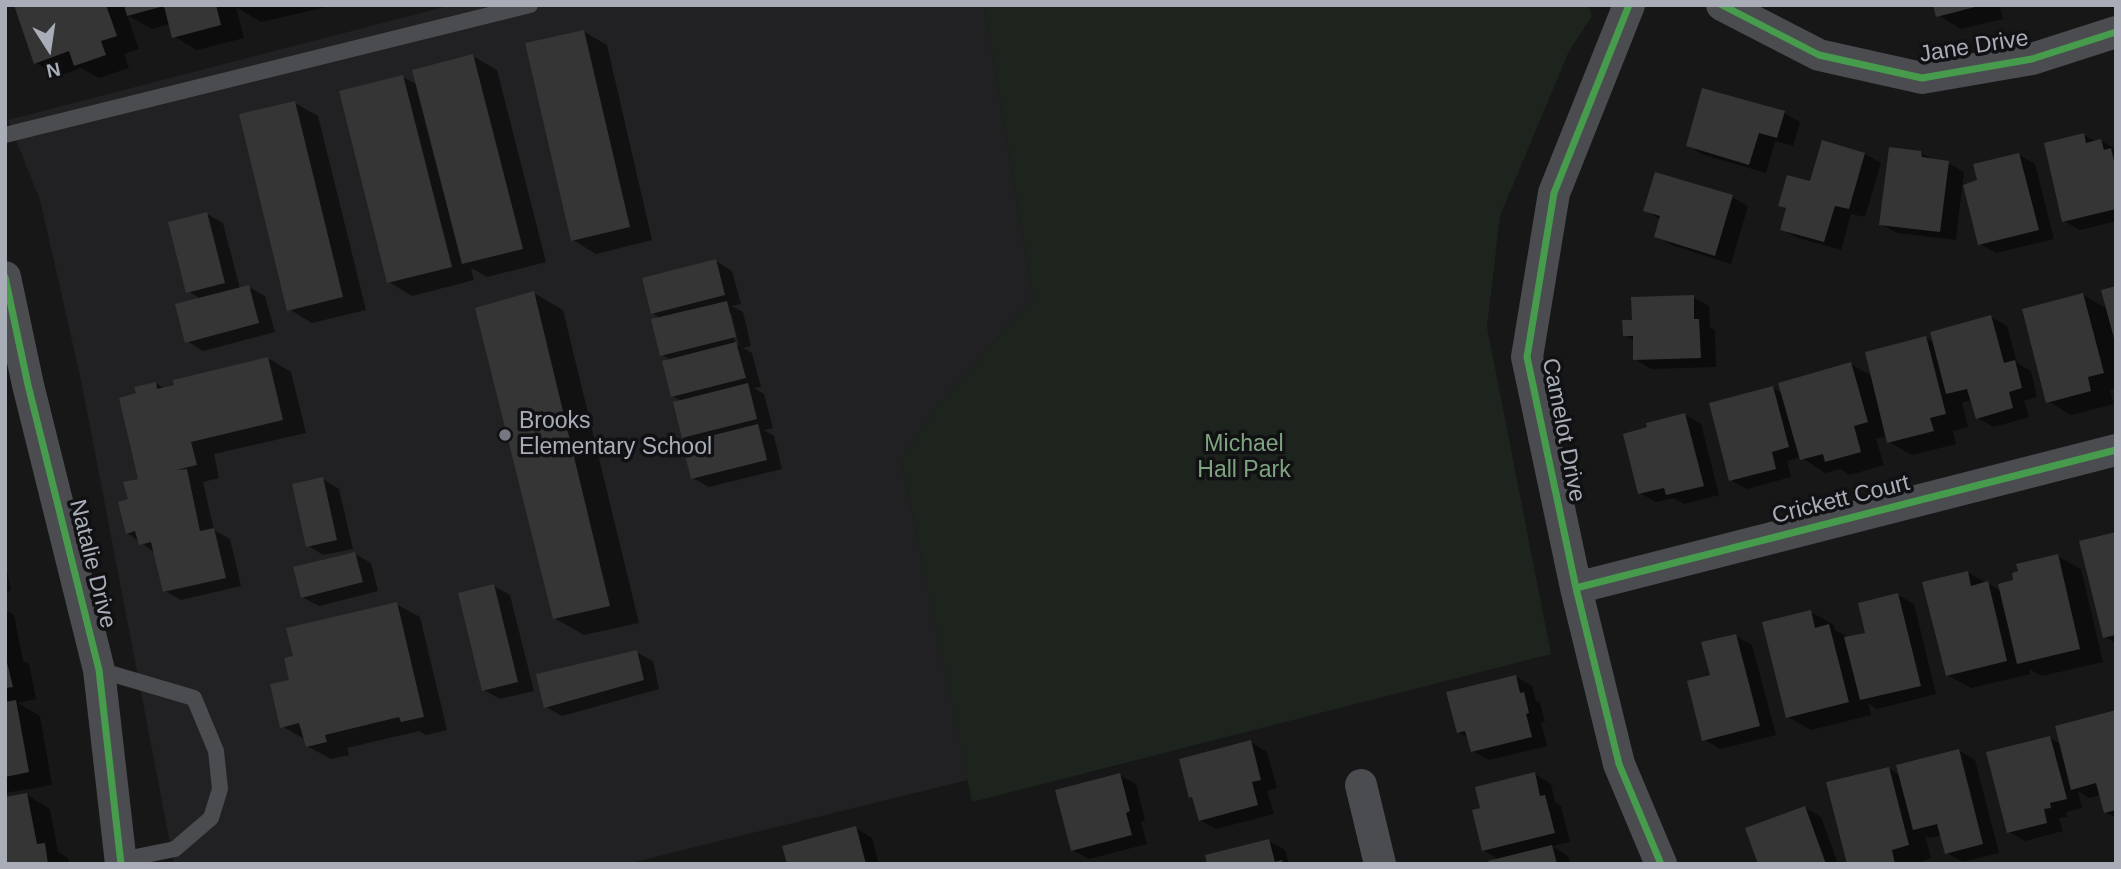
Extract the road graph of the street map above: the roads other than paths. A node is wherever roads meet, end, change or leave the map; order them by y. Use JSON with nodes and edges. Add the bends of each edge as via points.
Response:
{"nodes":[{"id":1,"x":530,"y":5,"type":"edge"},
{"id":2,"x":1629,"y":5,"type":"edge"},
{"id":3,"x":1722,"y":5,"type":"edge"},
{"id":4,"x":2116,"y":33,"type":"edge"},
{"id":5,"x":5,"y":135,"type":"edge"},
{"id":6,"x":5,"y":277,"type":"edge"},
{"id":7,"x":2116,"y":450,"type":"edge"},
{"id":8,"x":1576,"y":588,"type":"junction"},
{"id":9,"x":99,"y":670,"type":"junction"},
{"id":10,"x":1361,"y":785,"type":"dead end"},
{"id":11,"x":121,"y":862,"type":"edge"},
{"id":12,"x":1380,"y":864,"type":"edge"},
{"id":13,"x":1661,"y":864,"type":"edge"}],
"edges":[{"from":1,"to":5,"type":"lane"},
{"from":2,"to":8,"type":"street","name":"Camelot Drive","via":[[1553,193],[1527,358]]},
{"from":3,"to":4,"type":"street","name":"Jane Drive","via":[[1819,55],[1922,78],[2032,59]]},
{"from":6,"to":9,"type":"street","name":"Natalie Drive"},
{"from":7,"to":8,"type":"street","name":"Crickett Court"},
{"from":8,"to":13,"type":"street","name":"Camelot Drive","via":[[1619,764]]},
{"from":9,"to":11,"type":"street","name":"Natalie Drive"},
{"from":9,"to":11,"type":"lane","via":[[194,698],[216,751],[220,789],[211,818],[175,849]]},
{"from":10,"to":12,"type":"street"}]}
